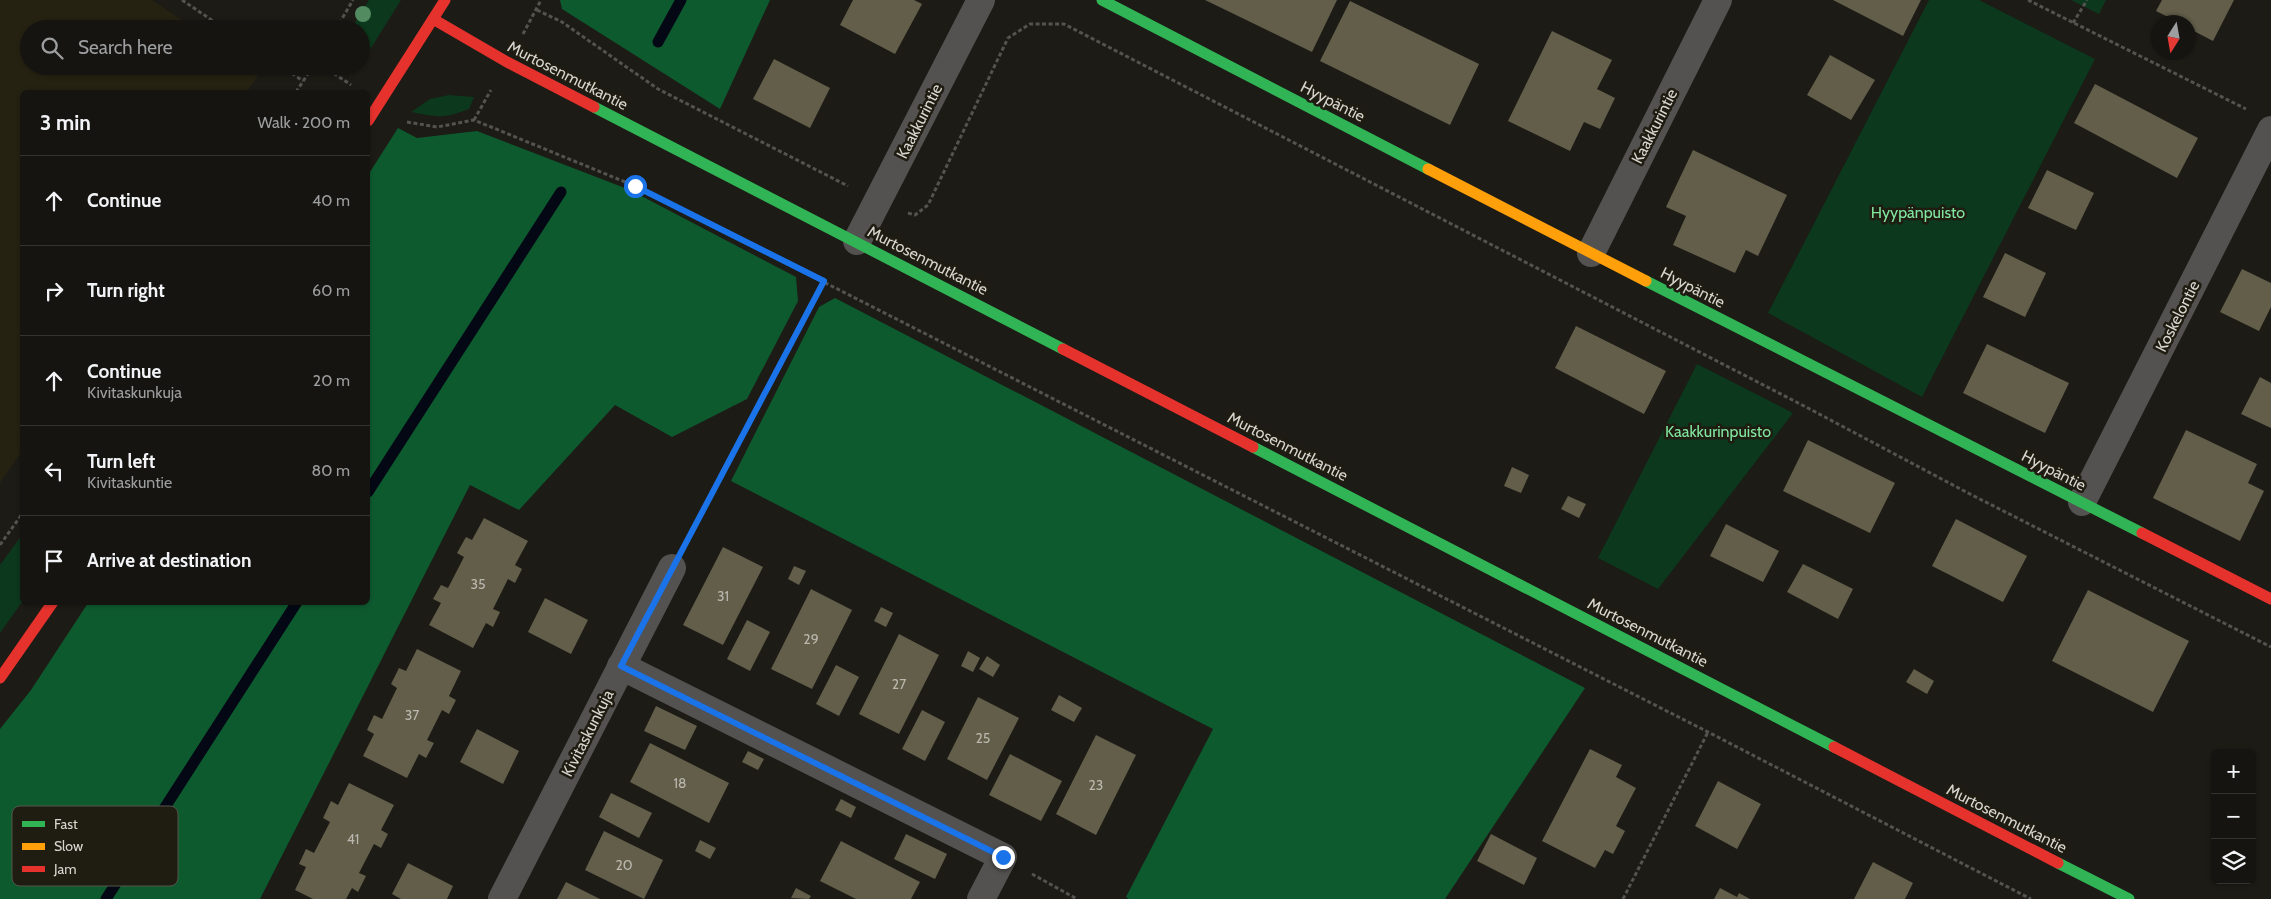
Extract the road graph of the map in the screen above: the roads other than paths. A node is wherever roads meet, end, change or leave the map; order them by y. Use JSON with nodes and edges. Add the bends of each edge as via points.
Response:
{"nodes":[{"id":1,"x":445,"y":0,"type":"edge"},
{"id":2,"x":981,"y":0,"type":"edge"},
{"id":3,"x":1102,"y":0,"type":"edge"},
{"id":4,"x":1718,"y":0,"type":"edge"},
{"id":5,"x":433,"y":19,"type":"junction"},
{"id":6,"x":370,"y":118,"type":"edge"},
{"id":7,"x":2263,"y":122,"type":"edge"},
{"id":8,"x":857,"y":241,"type":"junction"},
{"id":9,"x":1591,"y":253,"type":"junction"},
{"id":10,"x":2082,"y":502,"type":"junction"},
{"id":11,"x":672,"y":568,"type":"road end"},
{"id":12,"x":2271,"y":599,"type":"edge"},
{"id":13,"x":51,"y":605,"type":"edge"},
{"id":14,"x":621,"y":666,"type":"junction"},
{"id":15,"x":0,"y":678,"type":"edge"},
{"id":16,"x":502,"y":899,"type":"edge"},
{"id":17,"x":981,"y":899,"type":"edge"},
{"id":18,"x":2129,"y":899,"type":"edge"}],
"edges":[{"from":1,"to":5,"type":"street"},
{"from":2,"to":8,"type":"street","name":"Kaakkurintie"},
{"from":3,"to":9,"type":"street","name":"Hyypäntie"},
{"from":4,"to":9,"type":"street","name":"Kaakkurintie"},
{"from":5,"to":6,"type":"street"},
{"from":5,"to":8,"type":"street","name":"Murtosenmutkantie","via":[[507,62]]},
{"from":7,"to":10,"type":"street","name":"Koskelontie"},
{"from":8,"to":18,"type":"street","name":"Murtosenmutkantie"},
{"from":9,"to":10,"type":"street","name":"Hyypäntie"},
{"from":10,"to":12,"type":"street","name":"Hyypäntie"},
{"from":11,"to":14,"type":"street","name":"Kivitaskunkuja"},
{"from":13,"to":15,"type":"street"},
{"from":14,"to":16,"type":"street","name":"Kivitaskunkuja"},
{"from":14,"to":17,"type":"street","via":[[1003,857]]}]}
